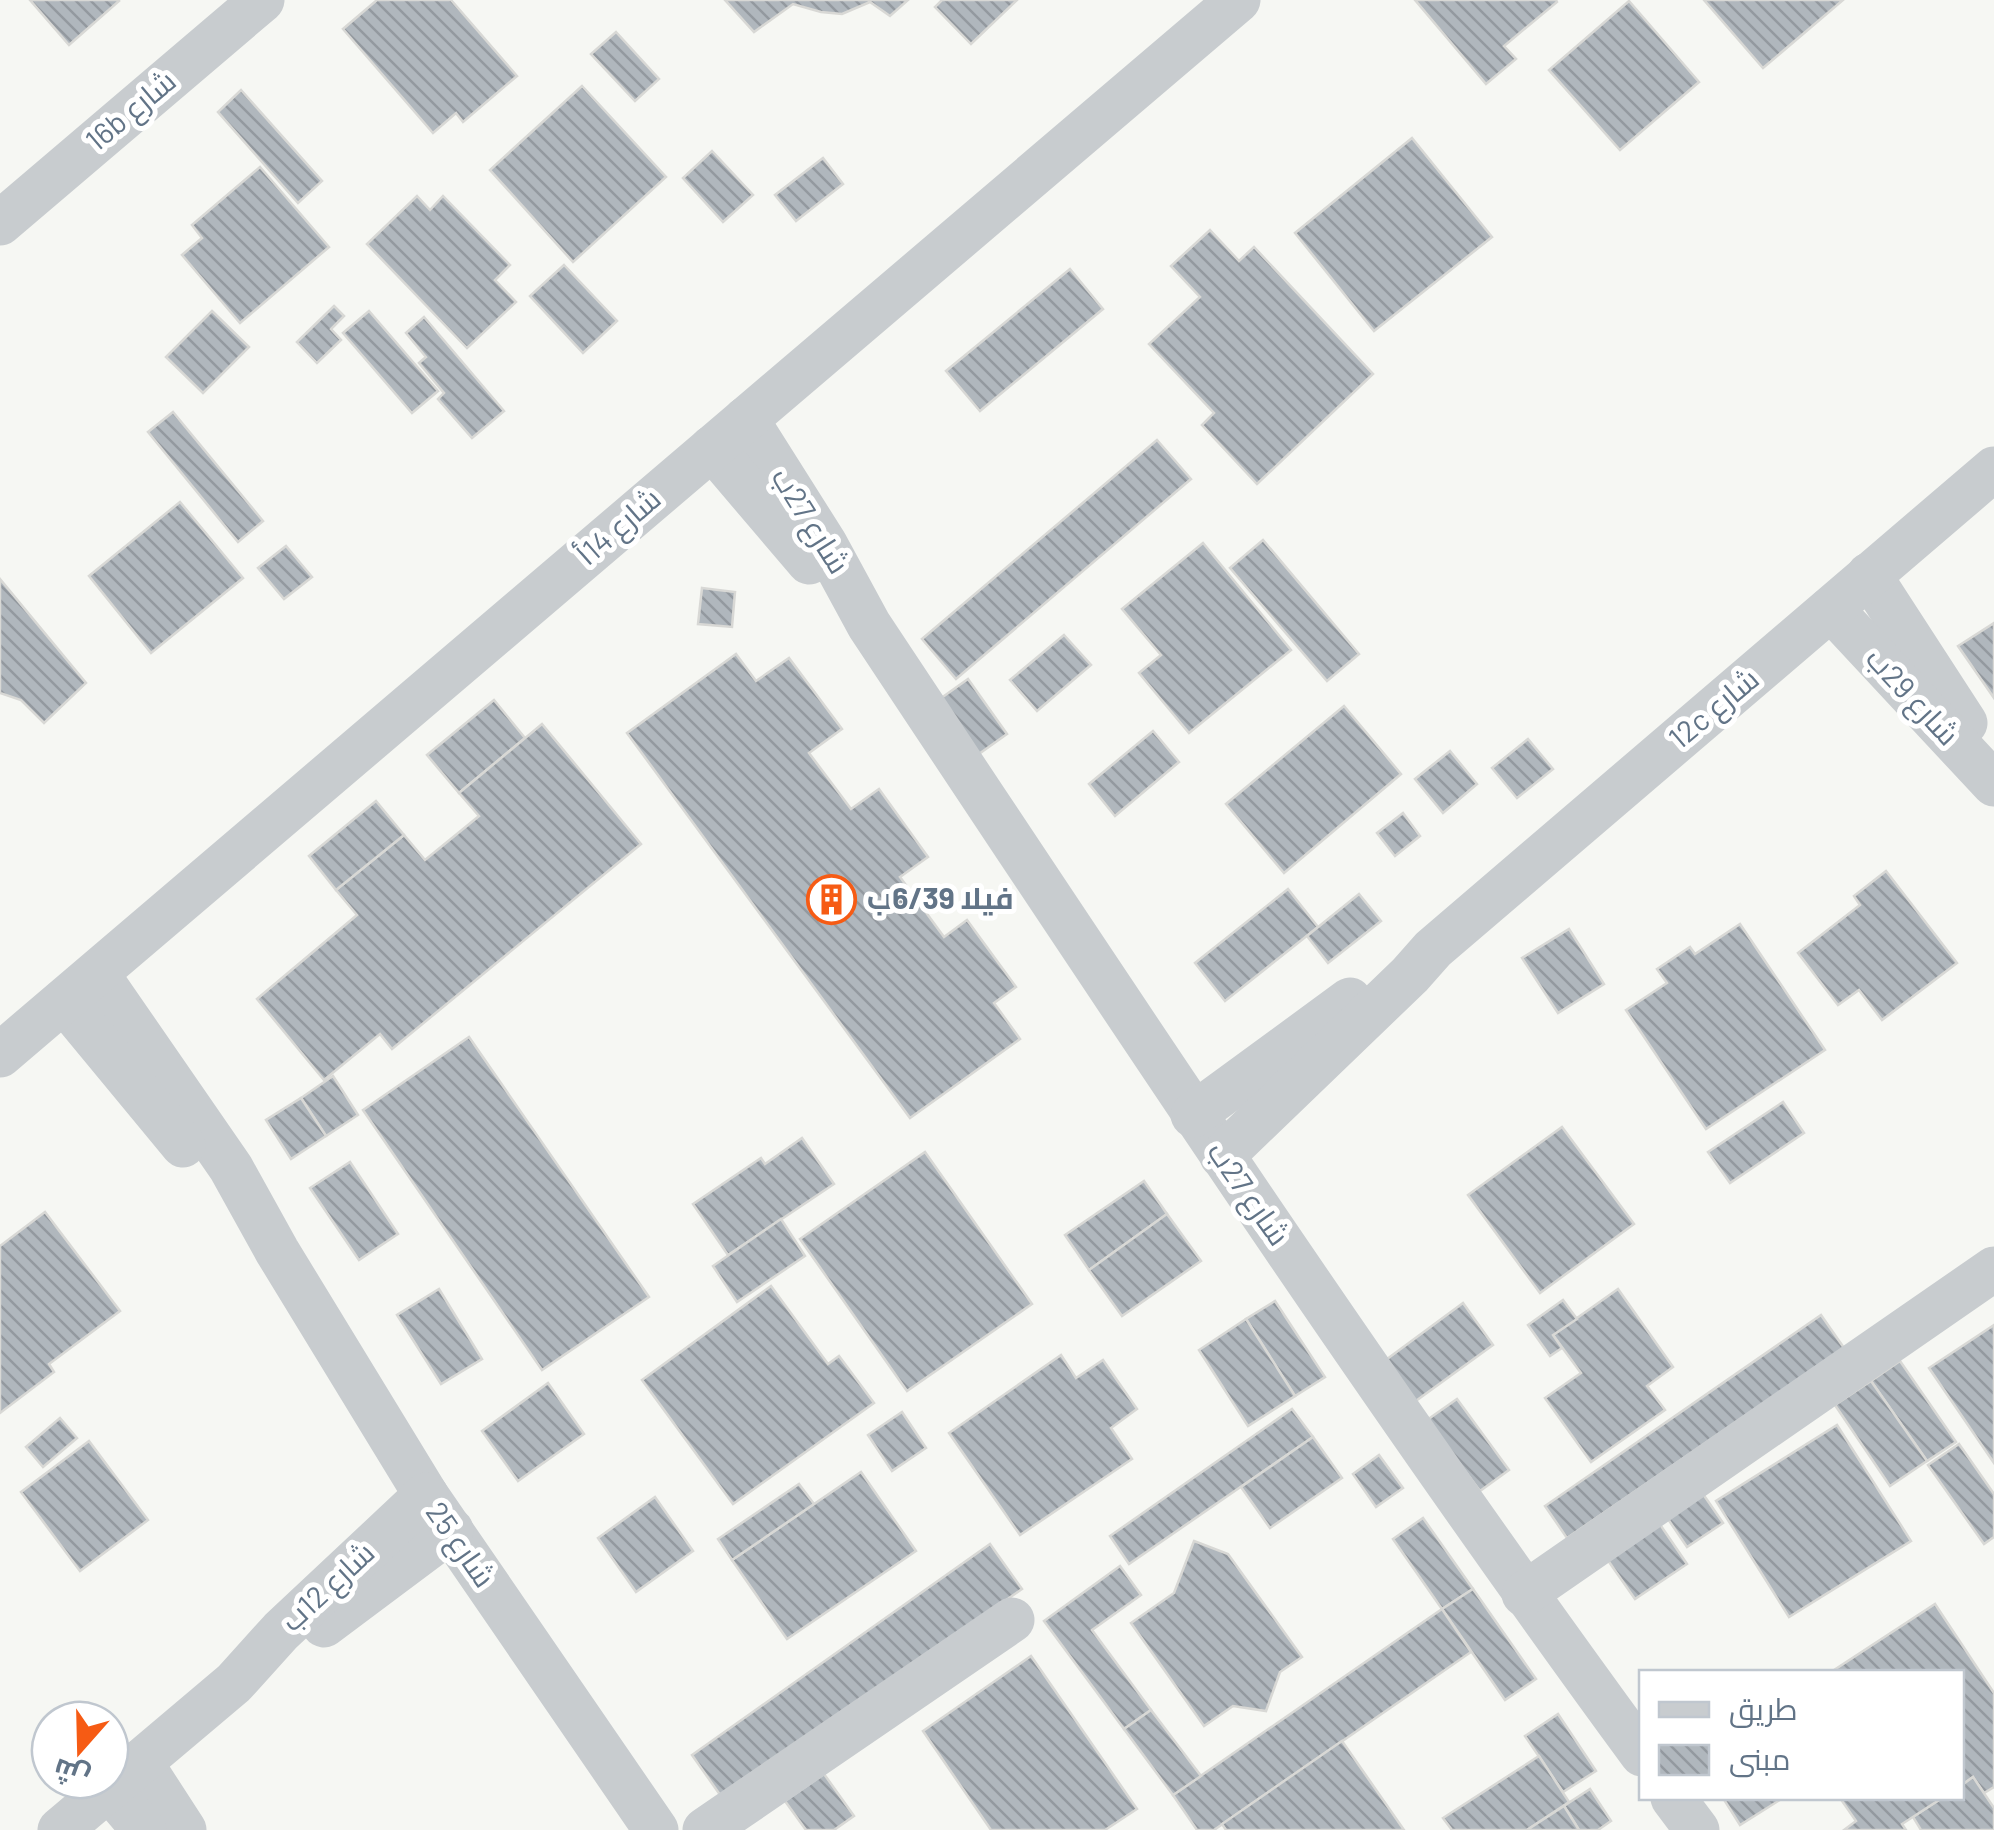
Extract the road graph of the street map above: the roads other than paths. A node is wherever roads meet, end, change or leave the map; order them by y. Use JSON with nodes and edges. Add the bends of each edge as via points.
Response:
{"nodes":[{"id":1,"x":262,"y":0,"type":"edge"},
{"id":2,"x":1238,"y":0,"type":"edge"},
{"id":3,"x":0,"y":223,"type":"edge"},
{"id":4,"x":746,"y":419,"type":"junction"},
{"id":5,"x":712,"y":448,"type":"junction"},
{"id":6,"x":1994,"y":469,"type":"edge"},
{"id":7,"x":1869,"y":575,"type":"junction"},
{"id":8,"x":1831,"y":609,"type":"junction"},
{"id":9,"x":869,"y":625,"type":"junction"},
{"id":10,"x":1994,"y":781,"type":"edge"},
{"id":11,"x":1433,"y":949,"type":"junction"},
{"id":12,"x":80,"y":987,"type":"junction"},
{"id":13,"x":0,"y":1055,"type":"edge"},
{"id":14,"x":1194,"y":1114,"type":"junction"},
{"id":15,"x":1222,"y":1156,"type":"junction"},
{"id":16,"x":1994,"y":1269,"type":"edge"},
{"id":17,"x":438,"y":1513,"type":"junction"},
{"id":18,"x":1524,"y":1594,"type":"junction"},
{"id":19,"x":1012,"y":1620,"type":"dead end"},
{"id":20,"x":1639,"y":1750,"type":"edge"},
{"id":21,"x":130,"y":1771,"type":"edge"},
{"id":22,"x":130,"y":1780,"type":"edge"},
{"id":23,"x":130,"y":1789,"type":"edge"},
{"id":24,"x":95,"y":1800,"type":"edge"},
{"id":25,"x":1674,"y":1800,"type":"edge"},
{"id":26,"x":60,"y":1830,"type":"edge"},
{"id":27,"x":144,"y":1830,"type":"edge"},
{"id":28,"x":184,"y":1830,"type":"edge"},
{"id":29,"x":656,"y":1830,"type":"edge"},
{"id":30,"x":705,"y":1830,"type":"edge"},
{"id":31,"x":1697,"y":1830,"type":"edge"}],
"edges":[{"from":1,"to":3,"type":"street","name":"16b شارع"},
{"from":2,"to":4,"type":"street","name":"شارع 14أ"},
{"from":4,"to":5,"type":"street","name":"شارع 14أ"},
{"from":4,"to":9,"type":"street","name":"شارع 27ب"},
{"from":5,"to":9,"type":"street","name":"شارع 27ب"},
{"from":5,"to":12,"type":"street","name":"شارع 14أ"},
{"from":6,"to":7,"type":"street","name":"12c شارع"},
{"from":7,"to":8,"type":"street","name":"12c شارع"},
{"from":7,"to":10,"type":"street","name":"شارع 29ب","via":[[1969,729]]},
{"from":8,"to":10,"type":"street","name":"شارع 29ب"},
{"from":8,"to":11,"type":"street","name":"12c شارع"},
{"from":9,"to":14,"type":"street","name":"شارع 27ب"},
{"from":11,"to":14,"type":"street","name":"12c شارع","via":[[1374,982]]},
{"from":11,"to":15,"type":"street","name":"12c شارع"},
{"from":12,"to":13,"type":"street","name":"شارع 14أ"},
{"from":12,"to":17,"type":"street","name":"شارع 25","via":[[231,1168]]},
{"from":14,"to":15,"type":"street","name":"شارع 27ب"},
{"from":15,"to":18,"type":"street","name":"شارع 27ب"},
{"from":16,"to":18,"type":"street"},
{"from":17,"to":21,"type":"street","name":"شارع 12ب","via":[[293,1648],[234,1683]]},
{"from":17,"to":29,"type":"street","name":"شارع 25"},
{"from":18,"to":20,"type":"street","name":"شارع 27ب"},
{"from":19,"to":30,"type":"street"},
{"from":22,"to":28,"type":"street"},
{"from":23,"to":27,"type":"street"},
{"from":24,"to":26,"type":"street","name":"شارع 12ب"},
{"from":25,"to":31,"type":"street"}]}
